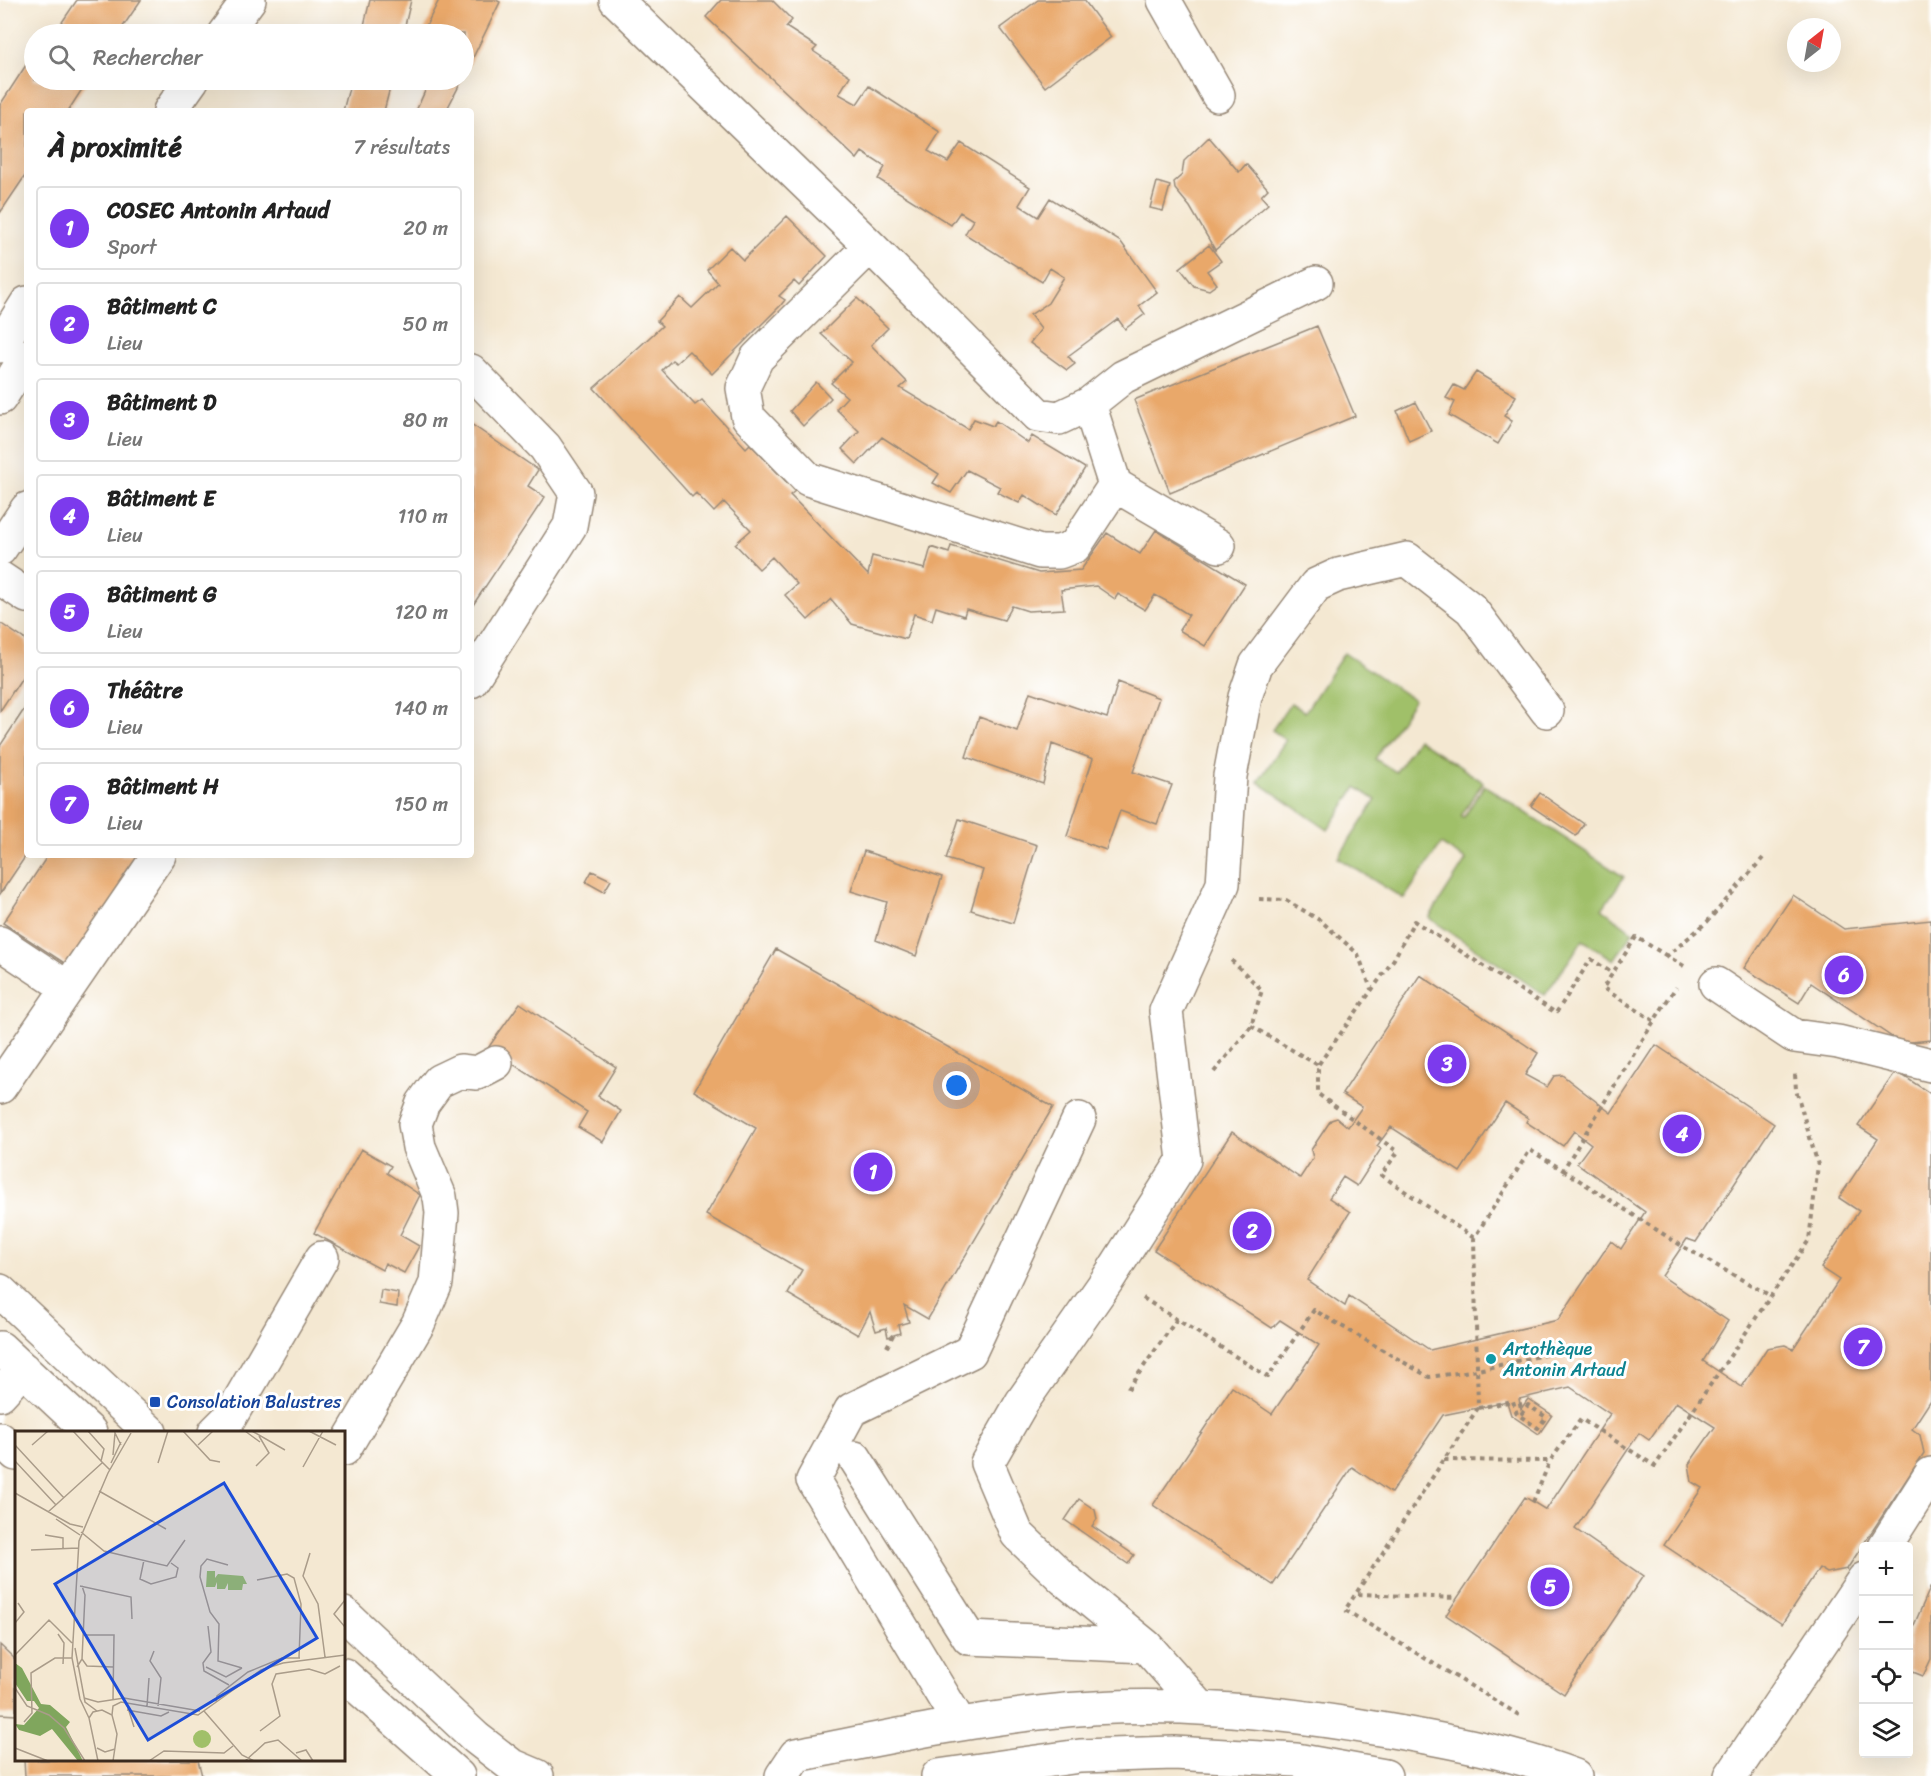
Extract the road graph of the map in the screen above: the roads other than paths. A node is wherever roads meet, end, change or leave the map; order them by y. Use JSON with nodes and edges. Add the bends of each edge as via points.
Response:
{"nodes":[{"id":1,"x":249,"y":0,"type":"edge"},
{"id":2,"x":616,"y":0,"type":"edge"},
{"id":3,"x":1164,"y":0,"type":"edge"},
{"id":4,"x":231,"y":24,"type":"edge"},
{"id":5,"x":185,"y":90,"type":"edge"},
{"id":6,"x":1218,"y":95,"type":"dead end"},
{"id":7,"x":173,"y":108,"type":"edge"},
{"id":8,"x":870,"y":246,"type":"junction"},
{"id":9,"x":1316,"y":283,"type":"dead end"},
{"id":10,"x":24,"y":308,"type":"edge"},
{"id":11,"x":0,"y":346,"type":"edge"},
{"id":12,"x":24,"y":361,"type":"edge"},
{"id":13,"x":474,"y":374,"type":"edge"},
{"id":14,"x":0,"y":398,"type":"edge"},
{"id":15,"x":1089,"y":404,"type":"junction"},
{"id":16,"x":1115,"y":485,"type":"junction"},
{"id":17,"x":24,"y":513,"type":"edge"},
{"id":18,"x":1219,"y":546,"type":"dead end"},
{"id":19,"x":0,"y":549,"type":"edge"},
{"id":20,"x":0,"y":578,"type":"edge"},
{"id":21,"x":24,"y":594,"type":"edge"},
{"id":22,"x":474,"y":676,"type":"edge"},
{"id":23,"x":1547,"y":711,"type":"dead end"},
{"id":24,"x":157,"y":858,"type":"edge"},
{"id":25,"x":0,"y":943,"type":"edge"},
{"id":26,"x":1716,"y":984,"type":"dead end"},
{"id":27,"x":68,"y":988,"type":"junction"},
{"id":28,"x":496,"y":1063,"type":"dead end"},
{"id":29,"x":1931,"y":1065,"type":"edge"},
{"id":30,"x":0,"y":1088,"type":"edge"},
{"id":31,"x":1079,"y":1119,"type":"dead end"},
{"id":32,"x":322,"y":1258,"type":"dead end"},
{"id":33,"x":0,"y":1291,"type":"edge"},
{"id":34,"x":11,"y":1358,"type":"edge"},
{"id":35,"x":0,"y":1394,"type":"edge"},
{"id":36,"x":89,"y":1431,"type":"edge"},
{"id":37,"x":149,"y":1431,"type":"edge"},
{"id":38,"x":216,"y":1431,"type":"edge"},
{"id":39,"x":0,"y":1439,"type":"edge"},
{"id":40,"x":345,"y":1447,"type":"edge"},
{"id":41,"x":15,"y":1453,"type":"edge"},
{"id":42,"x":855,"y":1458,"type":"dead end"},
{"id":43,"x":1931,"y":1474,"type":"edge"},
{"id":44,"x":1888,"y":1542,"type":"edge"},
{"id":45,"x":1859,"y":1585,"type":"edge"},
{"id":46,"x":348,"y":1624,"type":"edge"},
{"id":47,"x":1146,"y":1646,"type":"junction"},
{"id":48,"x":345,"y":1676,"type":"edge"},
{"id":49,"x":1200,"y":1707,"type":"junction"},
{"id":50,"x":960,"y":1724,"type":"junction"},
{"id":51,"x":458,"y":1776,"type":"edge"},
{"id":52,"x":537,"y":1776,"type":"edge"},
{"id":53,"x":782,"y":1776,"type":"edge"},
{"id":54,"x":938,"y":1776,"type":"edge"},
{"id":55,"x":1385,"y":1776,"type":"edge"},
{"id":56,"x":1575,"y":1776,"type":"edge"},
{"id":57,"x":1731,"y":1776,"type":"edge"}],
"edges":[{"from":1,"to":4,"type":"street"},
{"from":2,"to":8,"type":"street"},
{"from":3,"to":6,"type":"street"},
{"from":5,"to":7,"type":"street"},
{"from":8,"to":15,"type":"street","via":[[1038,415],[1059,418]]},
{"from":8,"to":16,"type":"street","via":[[757,357],[743,388],[748,417],[808,479],[1040,552],[1059,552],[1075,546]]},
{"from":9,"to":15,"type":"street","via":[[1124,377]]},
{"from":10,"to":11,"type":"street"},
{"from":12,"to":14,"type":"street"},
{"from":13,"to":22,"type":"street","via":[[545,447],[576,493],[570,526]]},
{"from":15,"to":16,"type":"street"},
{"from":16,"to":18,"type":"street"},
{"from":17,"to":19,"type":"street"},
{"from":20,"to":21,"type":"street"},
{"from":23,"to":47,"type":"street","via":[[1471,609],[1407,559],[1338,575],[1316,585],[1256,665],[1245,697],[1230,776],[1223,884],[1166,1011],[1184,1160],[1108,1279],[1022,1402],[987,1463],[1017,1534],[1064,1579]]},
{"from":24,"to":27,"type":"street"},
{"from":25,"to":27,"type":"street"},
{"from":26,"to":29,"type":"street","via":[[1794,1036],[1838,1042]]},
{"from":27,"to":30,"type":"street"},
{"from":28,"to":40,"type":"street","via":[[477,1073],[460,1071],[439,1081],[423,1103],[415,1124],[442,1213],[436,1283],[418,1324]]},
{"from":31,"to":50,"type":"street","via":[[970,1352],[851,1410],[813,1480]]},
{"from":32,"to":38,"type":"street","via":[[230,1417]]},
{"from":33,"to":37,"type":"street"},
{"from":34,"to":35,"type":"street"},
{"from":34,"to":36,"type":"street"},
{"from":39,"to":41,"type":"street"},
{"from":42,"to":47,"type":"street","via":[[969,1638]]},
{"from":43,"to":44,"type":"street"},
{"from":45,"to":57,"type":"street"},
{"from":46,"to":52,"type":"street","via":[[476,1738],[511,1765]]},
{"from":47,"to":49,"type":"street"},
{"from":48,"to":51,"type":"street"},
{"from":49,"to":50,"type":"street","via":[[1049,1712]]},
{"from":49,"to":56,"type":"street","via":[[1275,1713],[1442,1740],[1540,1763]]},
{"from":50,"to":53,"type":"street","via":[[796,1755]]},
{"from":54,"to":55,"type":"street","via":[[1080,1756],[1174,1753],[1296,1760]]}]}
